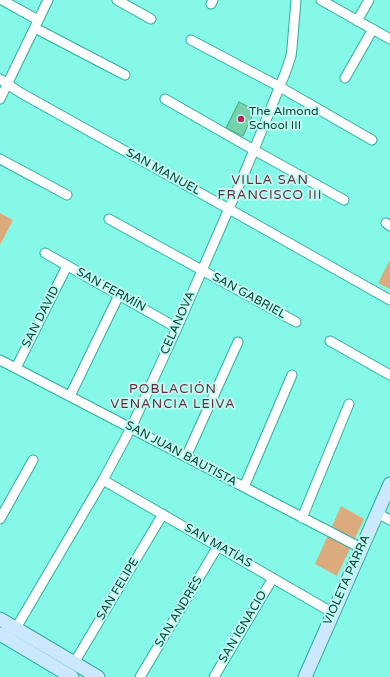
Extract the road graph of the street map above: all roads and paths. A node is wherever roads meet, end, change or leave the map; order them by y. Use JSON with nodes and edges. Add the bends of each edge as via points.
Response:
{"nodes":[{"id":1,"x":2,"y":0,"type":"edge"},
{"id":2,"x":48,"y":0,"type":"edge"},
{"id":3,"x":117,"y":0,"type":"edge"},
{"id":4,"x":296,"y":0,"type":"edge"},
{"id":5,"x":321,"y":0,"type":"edge"},
{"id":6,"x":369,"y":0,"type":"edge"},
{"id":7,"x":151,"y":19,"type":"dead end"},
{"id":8,"x":357,"y":20,"type":"junction"},
{"id":9,"x":36,"y":24,"type":"junction"},
{"id":10,"x":373,"y":29,"type":"junction"},
{"id":11,"x":390,"y":39,"type":"edge"},
{"id":12,"x":191,"y":40,"type":"dead end"},
{"id":13,"x":124,"y":75,"type":"dead end"},
{"id":14,"x":345,"y":78,"type":"dead end"},
{"id":15,"x":4,"y":81,"type":"edge"},
{"id":16,"x":280,"y":88,"type":"junction"},
{"id":17,"x":0,"y":99,"type":"edge"},
{"id":18,"x":165,"y":99,"type":"dead end"},
{"id":19,"x":372,"y":140,"type":"dead end"},
{"id":20,"x":254,"y":150,"type":"junction"},
{"id":21,"x":0,"y":159,"type":"edge"},
{"id":22,"x":67,"y":195,"type":"dead end"},
{"id":23,"x":344,"y":200,"type":"dead end"},
{"id":24,"x":229,"y":209,"type":"junction"},
{"id":25,"x":109,"y":219,"type":"dead end"},
{"id":26,"x":45,"y":253,"type":"dead end"},
{"id":27,"x":67,"y":266,"type":"junction"},
{"id":28,"x":202,"y":270,"type":"junction"},
{"id":29,"x":120,"y":295,"type":"junction"},
{"id":30,"x":390,"y":300,"type":"edge"},
{"id":31,"x":296,"y":322,"type":"dead end"},
{"id":32,"x":177,"y":328,"type":"junction"},
{"id":33,"x":330,"y":341,"type":"dead end"},
{"id":34,"x":238,"y":342,"type":"dead end"},
{"id":35,"x":0,"y":360,"type":"edge"},
{"id":36,"x":16,"y":368,"type":"junction"},
{"id":37,"x":292,"y":375,"type":"dead end"},
{"id":38,"x":390,"y":375,"type":"edge"},
{"id":39,"x":70,"y":396,"type":"junction"},
{"id":40,"x":349,"y":404,"type":"dead end"},
{"id":41,"x":131,"y":428,"type":"junction"},
{"id":42,"x":186,"y":457,"type":"junction"},
{"id":43,"x":33,"y":460,"type":"dead end"},
{"id":44,"x":103,"y":480,"type":"junction"},
{"id":45,"x":390,"y":484,"type":"edge"},
{"id":46,"x":244,"y":487,"type":"junction"},
{"id":47,"x":377,"y":513,"type":"junction"},
{"id":48,"x":163,"y":514,"type":"junction"},
{"id":49,"x":302,"y":518,"type":"junction"},
{"id":50,"x":0,"y":519,"type":"edge"},
{"id":51,"x":390,"y":520,"type":"edge"},
{"id":52,"x":218,"y":546,"type":"junction"},
{"id":53,"x":361,"y":548,"type":"junction"},
{"id":54,"x":273,"y":578,"type":"junction"},
{"id":55,"x":333,"y":613,"type":"junction"},
{"id":56,"x":0,"y":619,"type":"edge"},
{"id":57,"x":16,"y":628,"type":"junction"},
{"id":58,"x":0,"y":634,"type":"edge"},
{"id":59,"x":74,"y":663,"type":"junction"},
{"id":60,"x":65,"y":675,"type":"edge"},
{"id":61,"x":98,"y":677,"type":"edge"},
{"id":62,"x":140,"y":677,"type":"edge"},
{"id":63,"x":214,"y":677,"type":"edge"},
{"id":64,"x":305,"y":677,"type":"edge"}],
"edges":[{"from":1,"to":9,"type":"street"},
{"from":2,"to":9,"type":"street"},
{"from":3,"to":7,"type":"street"},
{"from":4,"to":16,"type":"street","name":"CELANOVA","via":[[291,56]]},
{"from":5,"to":8,"type":"street"},
{"from":6,"to":8,"type":"street"},
{"from":8,"to":10,"type":"street"},
{"from":9,"to":13,"type":"street"},
{"from":9,"to":15,"type":"street"},
{"from":10,"to":11,"type":"street"},
{"from":10,"to":14,"type":"street"},
{"from":12,"to":16,"type":"street"},
{"from":15,"to":17,"type":"street"},
{"from":15,"to":24,"type":"street","name":"SAN MANUEL","via":[[21,93]]},
{"from":16,"to":19,"type":"street"},
{"from":16,"to":20,"type":"street","name":"CELANOVA"},
{"from":18,"to":20,"type":"street"},
{"from":20,"to":23,"type":"street"},
{"from":20,"to":24,"type":"street","name":"CELANOVA"},
{"from":21,"to":22,"type":"street"},
{"from":24,"to":28,"type":"street","name":"CELANOVA"},
{"from":24,"to":30,"type":"street","name":"SAN MANUEL"},
{"from":25,"to":28,"type":"street","name":"SAN GABRIEL"},
{"from":26,"to":27,"type":"street","name":"SAN FERMÍN"},
{"from":27,"to":29,"type":"street","name":"SAN FERMÍN"},
{"from":27,"to":36,"type":"street","name":"SAN DAVID"},
{"from":28,"to":31,"type":"street","name":"SAN GABRIEL"},
{"from":28,"to":32,"type":"street","name":"CELANOVA"},
{"from":29,"to":32,"type":"street","name":"SAN FERMÍN"},
{"from":29,"to":39,"type":"street"},
{"from":32,"to":41,"type":"street","name":"CELANOVA"},
{"from":33,"to":38,"type":"street"},
{"from":34,"to":42,"type":"street"},
{"from":35,"to":36,"type":"street","name":"SAN JUAN BAUTISTA"},
{"from":36,"to":39,"type":"street","name":"SAN JUAN BAUTISTA"},
{"from":37,"to":46,"type":"street"},
{"from":39,"to":41,"type":"street","name":"SAN JUAN BAUTISTA"},
{"from":40,"to":49,"type":"street"},
{"from":41,"to":42,"type":"street","name":"SAN JUAN BAUTISTA"},
{"from":41,"to":44,"type":"street","name":"CELANOVA"},
{"from":42,"to":46,"type":"street","name":"SAN JUAN BAUTISTA"},
{"from":43,"to":50,"type":"street"},
{"from":44,"to":48,"type":"street","name":"SAN MATÍAS"},
{"from":44,"to":57,"type":"street","name":"CELANOVA"},
{"from":45,"to":47,"type":"street","name":"VIOLETA PARRA"},
{"from":46,"to":49,"type":"street","name":"SAN JUAN BAUTISTA"},
{"from":47,"to":51,"type":"street"},
{"from":47,"to":53,"type":"street","name":"VIOLETA PARRA"},
{"from":48,"to":52,"type":"street","name":"SAN MATÍAS"},
{"from":48,"to":59,"type":"street","name":"SAN FELIPE"},
{"from":49,"to":53,"type":"street","name":"SAN JUAN BAUTISTA"},
{"from":52,"to":54,"type":"street","name":"SAN MATÍAS"},
{"from":52,"to":62,"type":"street","name":"SAN ANDRÉS"},
{"from":53,"to":55,"type":"street","name":"VIOLETA PARRA"},
{"from":54,"to":55,"type":"street","name":"SAN MATÍAS"},
{"from":54,"to":63,"type":"street","name":"SAN IGNACIO"},
{"from":55,"to":64,"type":"street","name":"VIOLETA PARRA"},
{"from":56,"to":57,"type":"street"},
{"from":57,"to":58,"type":"street"},
{"from":57,"to":59,"type":"street"},
{"from":58,"to":60,"type":"street"},
{"from":59,"to":61,"type":"street"}]}
